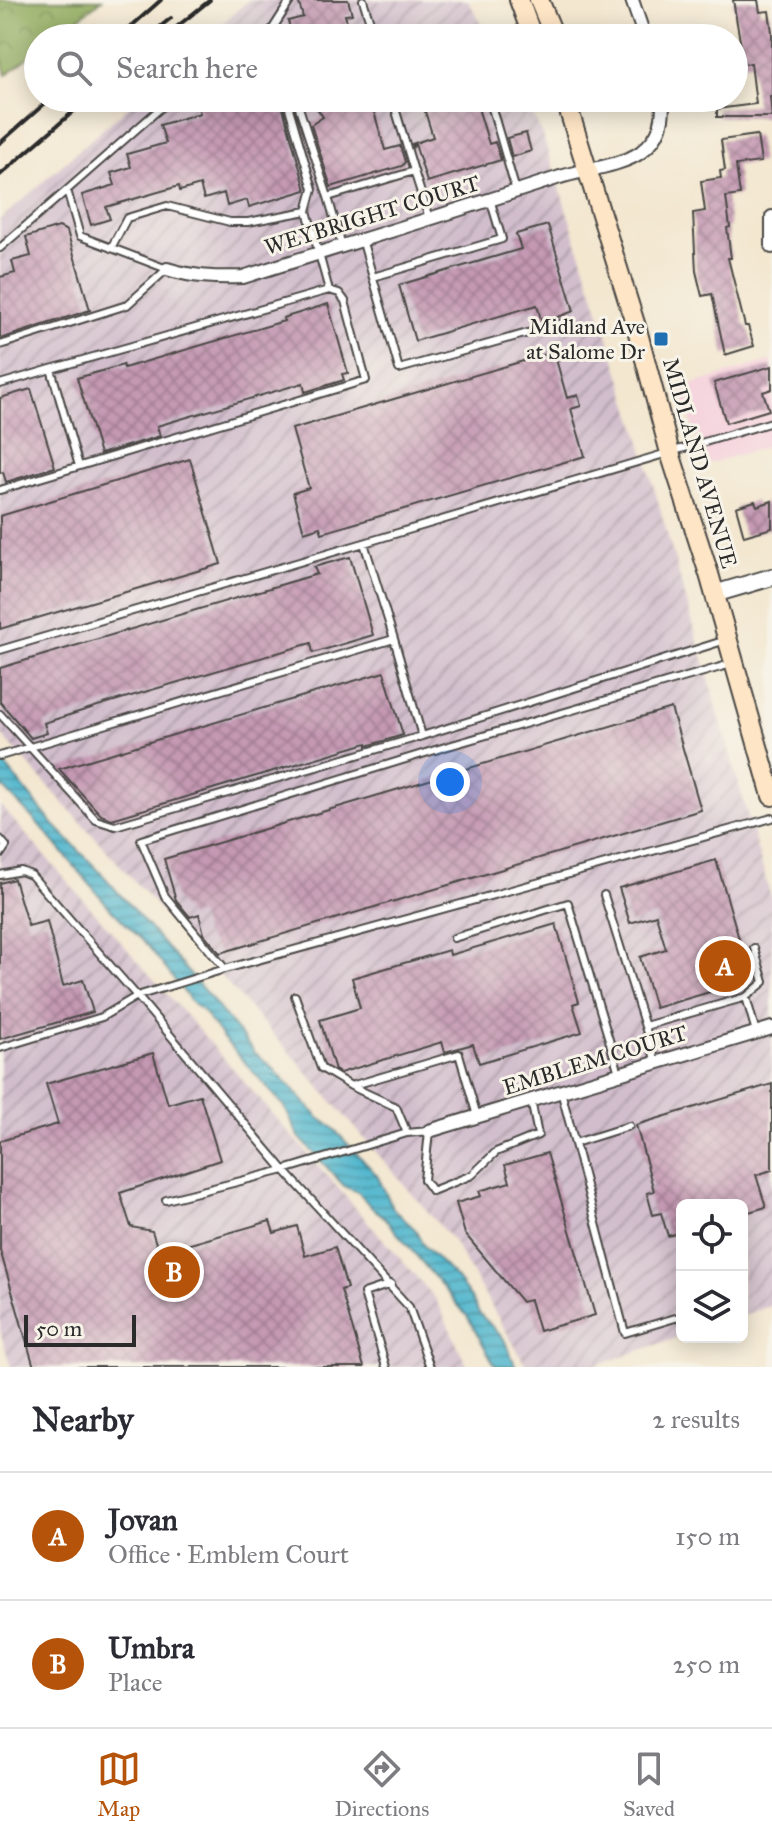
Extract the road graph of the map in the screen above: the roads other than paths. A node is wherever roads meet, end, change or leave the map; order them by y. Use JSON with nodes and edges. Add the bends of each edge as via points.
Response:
{"nodes":[{"id":1,"x":291,"y":0,"type":"edge"},
{"id":2,"x":363,"y":0,"type":"edge"},
{"id":3,"x":519,"y":0,"type":"edge"},
{"id":4,"x":539,"y":0,"type":"edge"},
{"id":5,"x":632,"y":0,"type":"edge"},
{"id":6,"x":275,"y":24,"type":"edge"},
{"id":7,"x":371,"y":24,"type":"edge"},
{"id":8,"x":528,"y":24,"type":"edge"},
{"id":9,"x":549,"y":24,"type":"edge"},
{"id":10,"x":640,"y":24,"type":"edge"},
{"id":11,"x":156,"y":112,"type":"edge"},
{"id":12,"x":290,"y":112,"type":"edge"},
{"id":13,"x":301,"y":112,"type":"edge"},
{"id":14,"x":396,"y":112,"type":"edge"},
{"id":15,"x":493,"y":112,"type":"edge"},
{"id":16,"x":569,"y":112,"type":"edge"},
{"id":17,"x":663,"y":112,"type":"edge"},
{"id":18,"x":587,"y":170,"type":"junction"},
{"id":19,"x":414,"y":171,"type":"junction"},
{"id":20,"x":67,"y":190,"type":"junction"},
{"id":21,"x":516,"y":191,"type":"junction"},
{"id":22,"x":328,"y":197,"type":"junction"},
{"id":23,"x":490,"y":199,"type":"junction"},
{"id":24,"x":307,"y":211,"type":"junction"},
{"id":25,"x":772,"y":217,"type":"edge"},
{"id":26,"x":429,"y":218,"type":"junction"},
{"id":27,"x":362,"y":239,"type":"junction"},
{"id":28,"x":342,"y":246,"type":"junction"},
{"id":29,"x":772,"y":247,"type":"edge"},
{"id":30,"x":0,"y":248,"type":"edge"},
{"id":31,"x":111,"y":248,"type":"junction"},
{"id":32,"x":319,"y":253,"type":"junction"},
{"id":33,"x":167,"y":269,"type":"junction"},
{"id":34,"x":373,"y":277,"type":"junction"},
{"id":35,"x":329,"y":290,"type":"junction"},
{"id":36,"x":567,"y":322,"type":"dead end"},
{"id":37,"x":0,"y":345,"type":"edge"},
{"id":38,"x":51,"y":369,"type":"junction"},
{"id":39,"x":0,"y":384,"type":"edge"},
{"id":40,"x":772,"y":422,"type":"edge"},
{"id":41,"x":670,"y":453,"type":"junction"},
{"id":42,"x":79,"y":466,"type":"junction"},
{"id":43,"x":0,"y":490,"type":"edge"},
{"id":44,"x":364,"y":543,"type":"junction"},
{"id":45,"x":772,"y":577,"type":"edge"},
{"id":46,"x":714,"y":594,"type":"junction"},
{"id":47,"x":394,"y":639,"type":"junction"},
{"id":48,"x":726,"y":640,"type":"junction"},
{"id":49,"x":0,"y":650,"type":"edge"},
{"id":50,"x":732,"y":663,"type":"junction"},
{"id":51,"x":0,"y":714,"type":"edge"},
{"id":52,"x":422,"y":736,"type":"junction"},
{"id":53,"x":32,"y":747,"type":"junction"},
{"id":54,"x":0,"y":756,"type":"edge"},
{"id":55,"x":772,"y":796,"type":"edge"},
{"id":56,"x":772,"y":818,"type":"edge"},
{"id":57,"x":0,"y":839,"type":"edge"},
{"id":58,"x":0,"y":855,"type":"edge"},
{"id":59,"x":0,"y":875,"type":"edge"},
{"id":60,"x":604,"y":895,"type":"dead end"},
{"id":61,"x":454,"y":938,"type":"dead end"},
{"id":62,"x":754,"y":948,"type":"dead end"},
{"id":63,"x":225,"y":969,"type":"junction"},
{"id":64,"x":137,"y":996,"type":"junction"},
{"id":65,"x":295,"y":996,"type":"dead end"},
{"id":66,"x":746,"y":997,"type":"junction"},
{"id":67,"x":645,"y":1026,"type":"junction"},
{"id":68,"x":772,"y":1028,"type":"edge"},
{"id":69,"x":756,"y":1032,"type":"junction"},
{"id":70,"x":0,"y":1048,"type":"edge"},
{"id":71,"x":656,"y":1062,"type":"junction"},
{"id":72,"x":619,"y":1073,"type":"junction"},
{"id":73,"x":351,"y":1086,"type":"junction"},
{"id":74,"x":561,"y":1091,"type":"junction"},
{"id":75,"x":531,"y":1100,"type":"junction"},
{"id":76,"x":477,"y":1116,"type":"junction"},
{"id":77,"x":629,"y":1126,"type":"dead end"},
{"id":78,"x":429,"y":1131,"type":"junction"},
{"id":79,"x":407,"y":1133,"type":"junction"},
{"id":80,"x":575,"y":1143,"type":"junction"},
{"id":81,"x":284,"y":1170,"type":"junction"},
{"id":82,"x":166,"y":1200,"type":"dead end"},
{"id":83,"x":391,"y":1284,"type":"junction"},
{"id":84,"x":676,"y":1318,"type":"edge"},
{"id":85,"x":386,"y":1367,"type":"edge"},
{"id":86,"x":430,"y":1367,"type":"edge"}],
"edges":[{"from":1,"to":6,"type":"lane"},
{"from":2,"to":7,"type":"lane"},
{"from":3,"to":8,"type":"main road"},
{"from":4,"to":9,"type":"main road"},
{"from":5,"to":10,"type":"street"},
{"from":11,"to":20,"type":"lane"},
{"from":12,"to":24,"type":"lane","via":[[313,189]]},
{"from":13,"to":22,"type":"lane"},
{"from":14,"to":19,"type":"lane"},
{"from":15,"to":21,"type":"lane"},
{"from":16,"to":18,"type":"main road","name":"MIDLAND AVENUE"},
{"from":17,"to":18,"type":"street","name":"WEYBRIGHT COURT","via":[[664,120],[643,150]]},
{"from":18,"to":21,"type":"street","name":"WEYBRIGHT COURT"},
{"from":18,"to":41,"type":"main road","name":"MIDLAND AVENUE"},
{"from":19,"to":22,"type":"lane"},
{"from":19,"to":26,"type":"lane"},
{"from":20,"to":30,"type":"lane"},
{"from":20,"to":31,"type":"lane","via":[[80,236]]},
{"from":21,"to":23,"type":"street","name":"WEYBRIGHT COURT"},
{"from":22,"to":28,"type":"lane"},
{"from":23,"to":26,"type":"street","name":"WEYBRIGHT COURT"},
{"from":23,"to":34,"type":"lane","via":[[502,239]]},
{"from":24,"to":31,"type":"lane","via":[[230,222],[167,206],[127,218]]},
{"from":24,"to":32,"type":"lane"},
{"from":25,"to":29,"type":"street"},
{"from":26,"to":27,"type":"street","name":"WEYBRIGHT COURT"},
{"from":27,"to":28,"type":"street","name":"WEYBRIGHT COURT"},
{"from":27,"to":34,"type":"lane"},
{"from":28,"to":32,"type":"street","name":"WEYBRIGHT COURT"},
{"from":31,"to":33,"type":"lane"},
{"from":32,"to":33,"type":"street","name":"WEYBRIGHT COURT","via":[[243,277],[187,276]]},
{"from":32,"to":35,"type":"lane"},
{"from":33,"to":37,"type":"lane","via":[[127,305]]},
{"from":34,"to":36,"type":"lane","via":[[399,369]]},
{"from":35,"to":38,"type":"lane"},
{"from":35,"to":42,"type":"lane","via":[[345,301],[366,380]]},
{"from":38,"to":39,"type":"lane"},
{"from":38,"to":42,"type":"lane"},
{"from":40,"to":41,"type":"lane"},
{"from":41,"to":44,"type":"lane"},
{"from":41,"to":46,"type":"main road","name":"MIDLAND AVENUE"},
{"from":42,"to":43,"type":"lane"},
{"from":44,"to":47,"type":"lane"},
{"from":44,"to":49,"type":"lane"},
{"from":45,"to":46,"type":"street"},
{"from":46,"to":48,"type":"main road","name":"MIDLAND AVENUE"},
{"from":47,"to":52,"type":"lane"},
{"from":47,"to":53,"type":"lane"},
{"from":48,"to":50,"type":"main road","name":"MIDLAND AVENUE"},
{"from":48,"to":52,"type":"lane"},
{"from":50,"to":55,"type":"main road","name":"MIDLAND AVENUE"},
{"from":50,"to":63,"type":"lane","via":[[141,840],[165,896]]},
{"from":51,"to":53,"type":"lane"},
{"from":52,"to":53,"type":"lane","via":[[115,826],[96,820]]},
{"from":53,"to":54,"type":"lane"},
{"from":56,"to":63,"type":"lane"},
{"from":57,"to":58,"type":"lane","via":[[6,846]]},
{"from":59,"to":64,"type":"lane","via":[[31,875]]},
{"from":60,"to":67,"type":"lane"},
{"from":61,"to":72,"type":"lane","via":[[568,903]]},
{"from":62,"to":66,"type":"lane","via":[[764,982]]},
{"from":63,"to":64,"type":"lane"},
{"from":64,"to":70,"type":"lane","via":[[102,1017]]},
{"from":64,"to":81,"type":"lane"},
{"from":65,"to":73,"type":"lane","via":[[321,1068]]},
{"from":66,"to":67,"type":"lane"},
{"from":66,"to":69,"type":"lane"},
{"from":67,"to":71,"type":"lane"},
{"from":68,"to":69,"type":"street","name":"EMBLEM COURT"},
{"from":69,"to":71,"type":"street","name":"EMBLEM COURT"},
{"from":71,"to":72,"type":"street","name":"EMBLEM COURT"},
{"from":72,"to":74,"type":"street","name":"EMBLEM COURT"},
{"from":73,"to":76,"type":"lane","via":[[459,1054]]},
{"from":73,"to":79,"type":"lane","via":[[396,1107]]},
{"from":74,"to":75,"type":"street","name":"EMBLEM COURT"},
{"from":74,"to":80,"type":"lane"},
{"from":75,"to":76,"type":"street","name":"EMBLEM COURT"},
{"from":75,"to":78,"type":"lane","via":[[538,1135],[496,1152],[472,1175],[432,1191],[424,1180]]},
{"from":76,"to":78,"type":"street","name":"EMBLEM COURT"},
{"from":77,"to":80,"type":"lane"},
{"from":78,"to":79,"type":"lane"},
{"from":79,"to":81,"type":"lane"},
{"from":80,"to":84,"type":"lane","via":[[625,1333]]},
{"from":81,"to":82,"type":"lane"},
{"from":81,"to":83,"type":"lane"},
{"from":83,"to":85,"type":"lane","via":[[364,1293]]},
{"from":83,"to":86,"type":"lane","via":[[409,1307]]}]}
